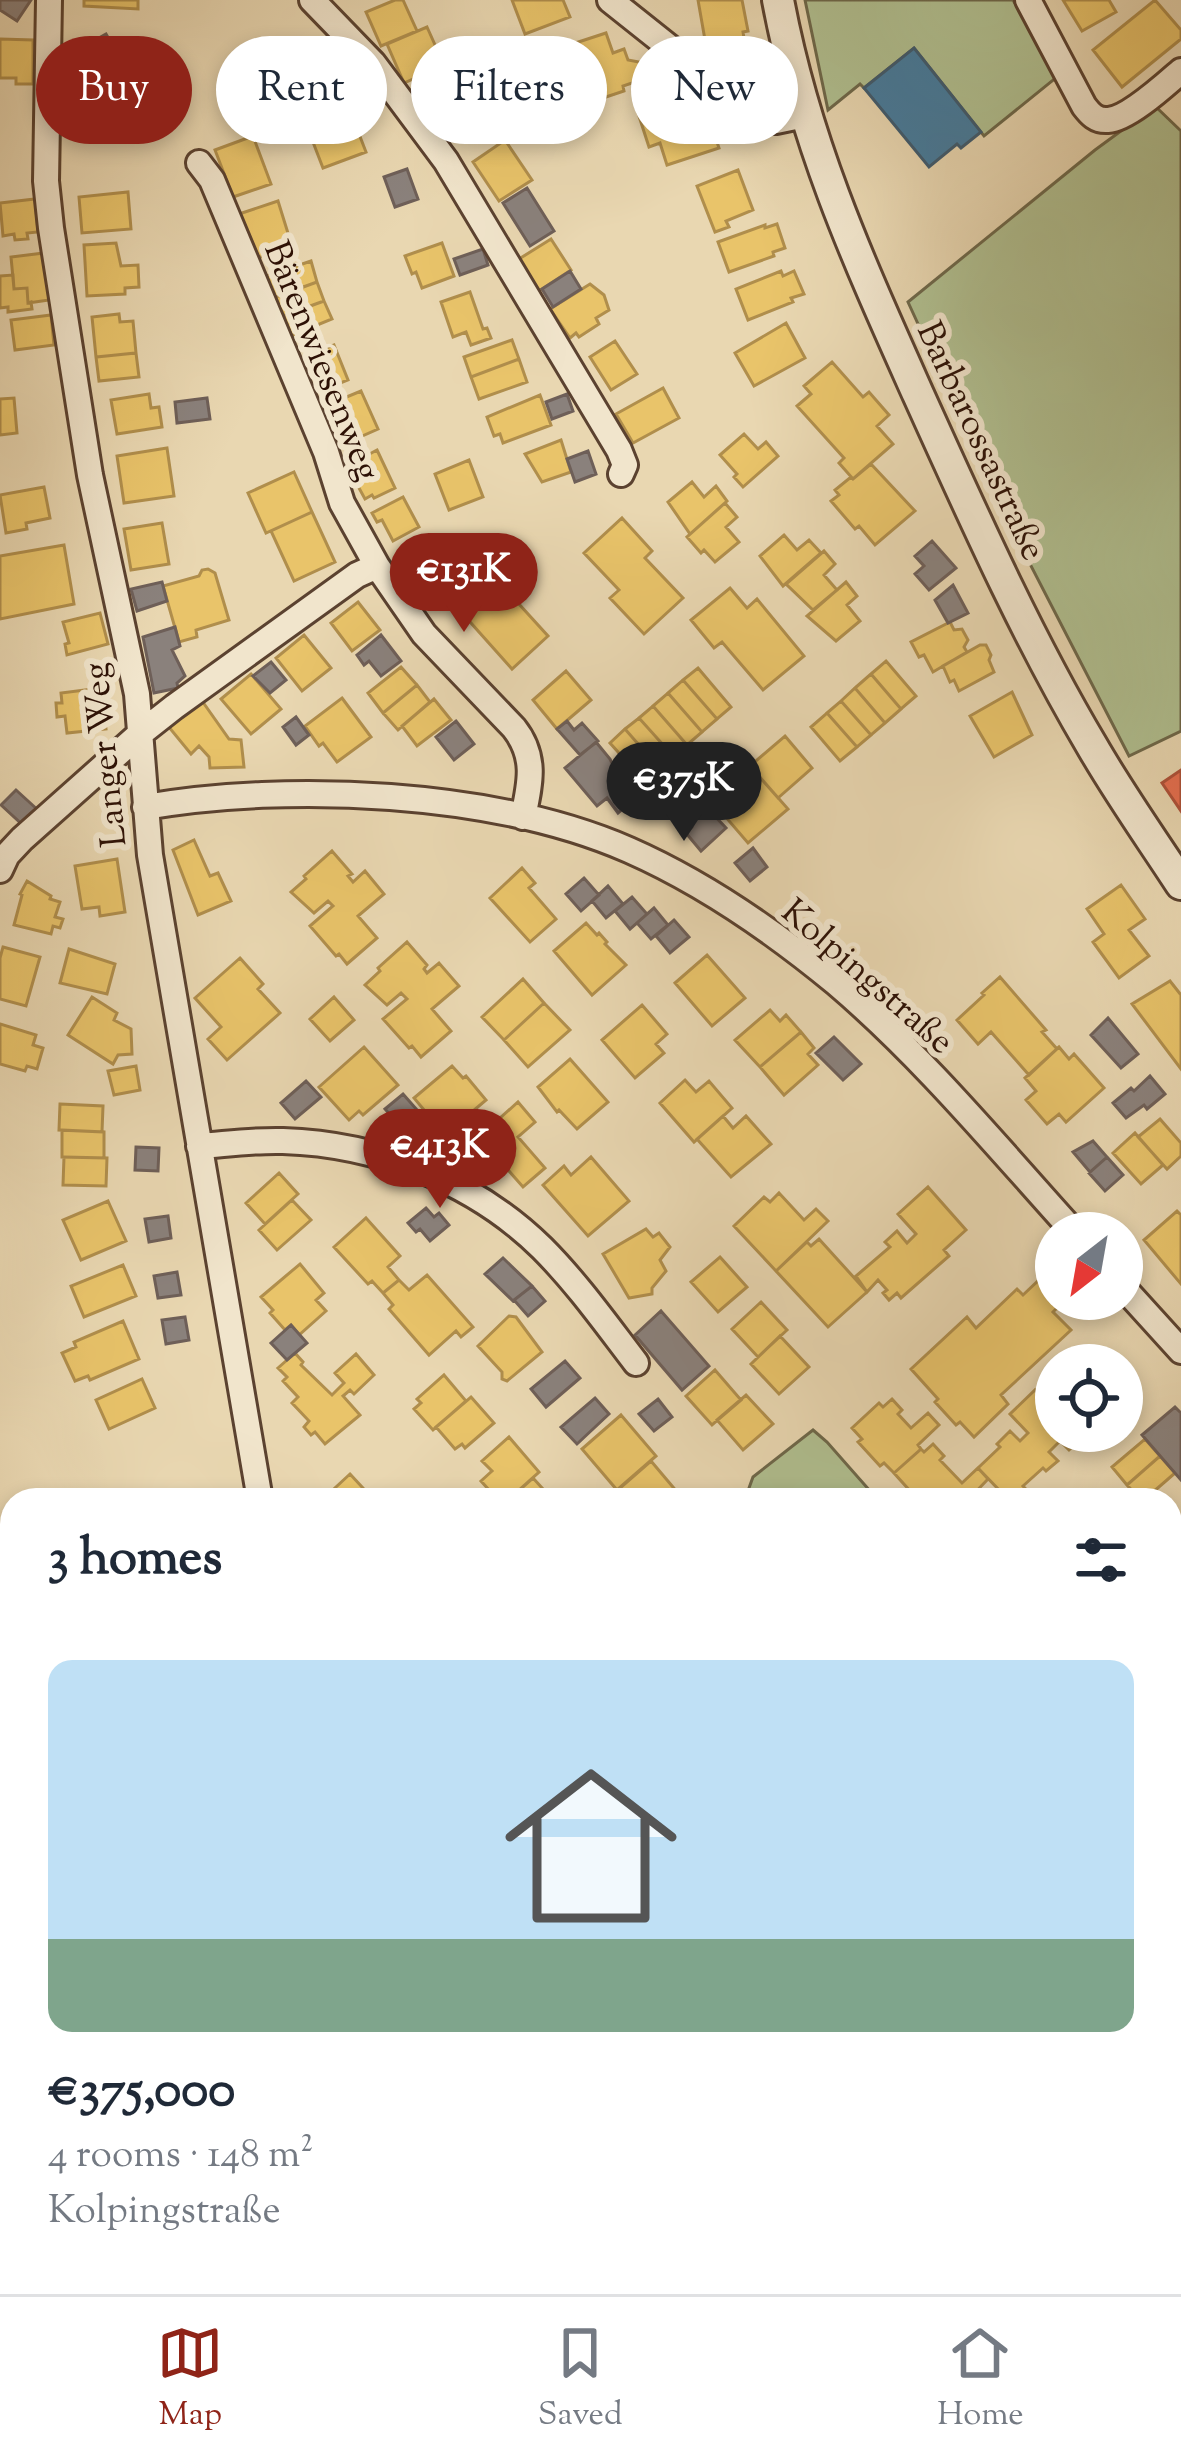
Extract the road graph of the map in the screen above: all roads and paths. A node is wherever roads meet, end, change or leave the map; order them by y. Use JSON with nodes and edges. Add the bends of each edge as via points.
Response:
{"nodes":[{"id":1,"x":49,"y":0,"type":"edge"},
{"id":2,"x":312,"y":0,"type":"edge"},
{"id":3,"x":610,"y":0,"type":"edge"},
{"id":4,"x":778,"y":0,"type":"edge"},
{"id":5,"x":1028,"y":0,"type":"edge"},
{"id":6,"x":1181,"y":70,"type":"edge"},
{"id":7,"x":805,"y":115,"type":"junction"},
{"id":8,"x":199,"y":163,"type":"dead end"},
{"id":9,"x":620,"y":474,"type":"dead end"},
{"id":10,"x":377,"y":566,"type":"junction"},
{"id":11,"x":141,"y":733,"type":"junction"},
{"id":12,"x":145,"y":806,"type":"junction"},
{"id":13,"x":523,"y":817,"type":"junction"},
{"id":14,"x":0,"y":870,"type":"edge"},
{"id":15,"x":1181,"y":884,"type":"edge"},
{"id":16,"x":199,"y":1146,"type":"junction"},
{"id":17,"x":1056,"y":1212,"type":"edge"},
{"id":18,"x":1143,"y":1309,"type":"edge"},
{"id":19,"x":1181,"y":1351,"type":"edge"},
{"id":20,"x":636,"y":1363,"type":"dead end"},
{"id":21,"x":258,"y":1488,"type":"edge"}],
"edges":[{"from":1,"to":11,"type":"street","name":"Langer Weg","via":[[51,228]]},
{"from":2,"to":9,"type":"street","via":[[373,63],[453,172],[619,450]]},
{"from":3,"to":7,"type":"street","via":[[758,117]]},
{"from":4,"to":7,"type":"street","name":"Barbarossastraße"},
{"from":5,"to":6,"type":"street","via":[[1095,117],[1113,120]]},
{"from":7,"to":15,"type":"street","name":"Barbarossastraße","via":[[861,269],[1015,604],[1092,746]]},
{"from":8,"to":10,"type":"street","name":"Bärenwiesenweg","via":[[342,503]]},
{"from":10,"to":11,"type":"street"},
{"from":10,"to":13,"type":"street","name":"Bärenwiesenweg","via":[[440,653],[521,737],[531,762]]},
{"from":11,"to":12,"type":"street","name":"Langer Weg"},
{"from":11,"to":14,"type":"street","via":[[22,839]]},
{"from":12,"to":13,"type":"street","name":"Kolpingstraße","via":[[338,795]]},
{"from":12,"to":16,"type":"street","name":"Langer Weg"},
{"from":13,"to":17,"type":"street","name":"Kolpingstraße","via":[[662,866],[802,956],[907,1049]]},
{"from":16,"to":20,"type":"street","via":[[323,1145],[452,1183],[541,1246]]},
{"from":16,"to":21,"type":"street","name":"Langer Weg"},
{"from":18,"to":19,"type":"street"}]}
